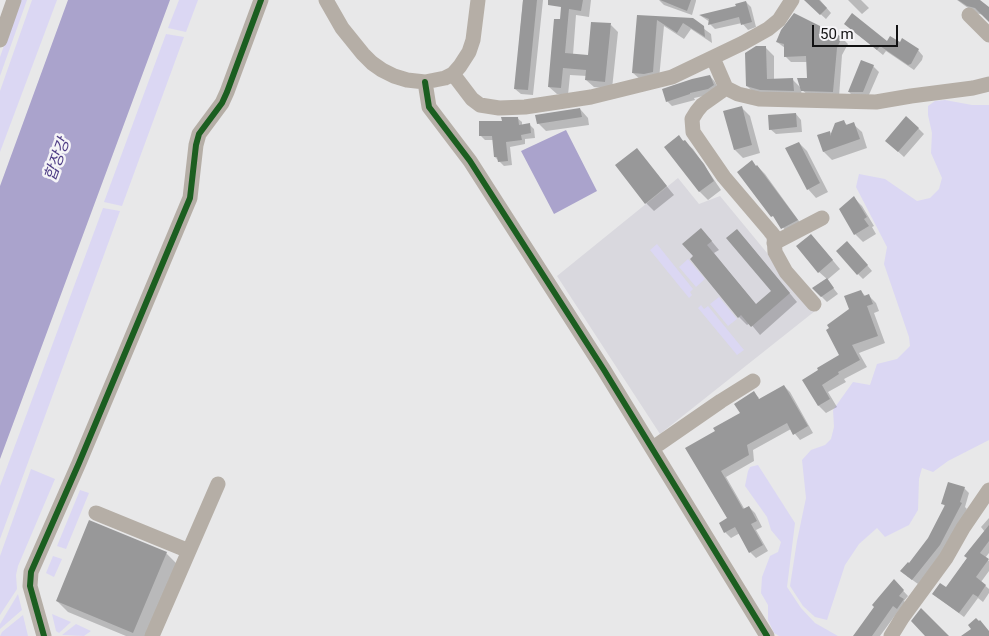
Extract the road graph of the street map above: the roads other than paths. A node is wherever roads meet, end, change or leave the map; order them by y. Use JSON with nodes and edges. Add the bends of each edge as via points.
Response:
{"nodes":[{"id":1,"x":14,"y":0,"type":"edge"},
{"id":2,"x":261,"y":0,"type":"edge"},
{"id":3,"x":326,"y":0,"type":"edge"},
{"id":4,"x":478,"y":0,"type":"edge"},
{"id":5,"x":792,"y":0,"type":"edge"},
{"id":6,"x":969,"y":15,"type":"dead end"},
{"id":7,"x":989,"y":35,"type":"edge"},
{"id":8,"x":0,"y":40,"type":"edge"},
{"id":9,"x":713,"y":58,"type":"junction"},
{"id":10,"x":453,"y":74,"type":"junction"},
{"id":11,"x":425,"y":82,"type":"junction"},
{"id":12,"x":989,"y":84,"type":"edge"},
{"id":13,"x":726,"y":88,"type":"junction"},
{"id":14,"x":822,"y":218,"type":"dead end"},
{"id":15,"x":774,"y":243,"type":"junction"},
{"id":16,"x":814,"y":304,"type":"dead end"},
{"id":17,"x":753,"y":381,"type":"dead end"},
{"id":18,"x":653,"y":448,"type":"junction"},
{"id":19,"x":218,"y":484,"type":"dead end"},
{"id":20,"x":989,"y":490,"type":"edge"},
{"id":21,"x":96,"y":513,"type":"dead end"},
{"id":22,"x":189,"y":551,"type":"junction"},
{"id":23,"x":44,"y":636,"type":"edge"},
{"id":24,"x":152,"y":636,"type":"edge"},
{"id":25,"x":767,"y":636,"type":"edge"},
{"id":26,"x":891,"y":636,"type":"edge"}],
"edges":[{"from":1,"to":8,"type":"street"},
{"from":2,"to":23,"type":"street","via":[[222,103],[199,134],[190,198],[31,572],[30,586]]},
{"from":3,"to":11,"type":"street","via":[[342,28],[372,63],[394,76]]},
{"from":4,"to":10,"type":"street","via":[[469,52]]},
{"from":5,"to":9,"type":"street","via":[[779,20],[768,29]]},
{"from":6,"to":7,"type":"street"},
{"from":9,"to":10,"type":"street","via":[[662,81],[525,107],[480,105]]},
{"from":9,"to":13,"type":"street"},
{"from":10,"to":11,"type":"street"},
{"from":11,"to":18,"type":"street","via":[[429,106],[492,193]]},
{"from":12,"to":13,"type":"street","via":[[867,102],[759,98]]},
{"from":13,"to":15,"type":"street","via":[[702,105],[692,120],[692,128],[724,177],[770,230]]},
{"from":14,"to":15,"type":"street"},
{"from":15,"to":16,"type":"street","via":[[775,252],[786,272]]},
{"from":17,"to":18,"type":"street"},
{"from":18,"to":25,"type":"street"},
{"from":19,"to":22,"type":"street"},
{"from":20,"to":26,"type":"street"},
{"from":21,"to":22,"type":"street"},
{"from":22,"to":24,"type":"street"}]}
